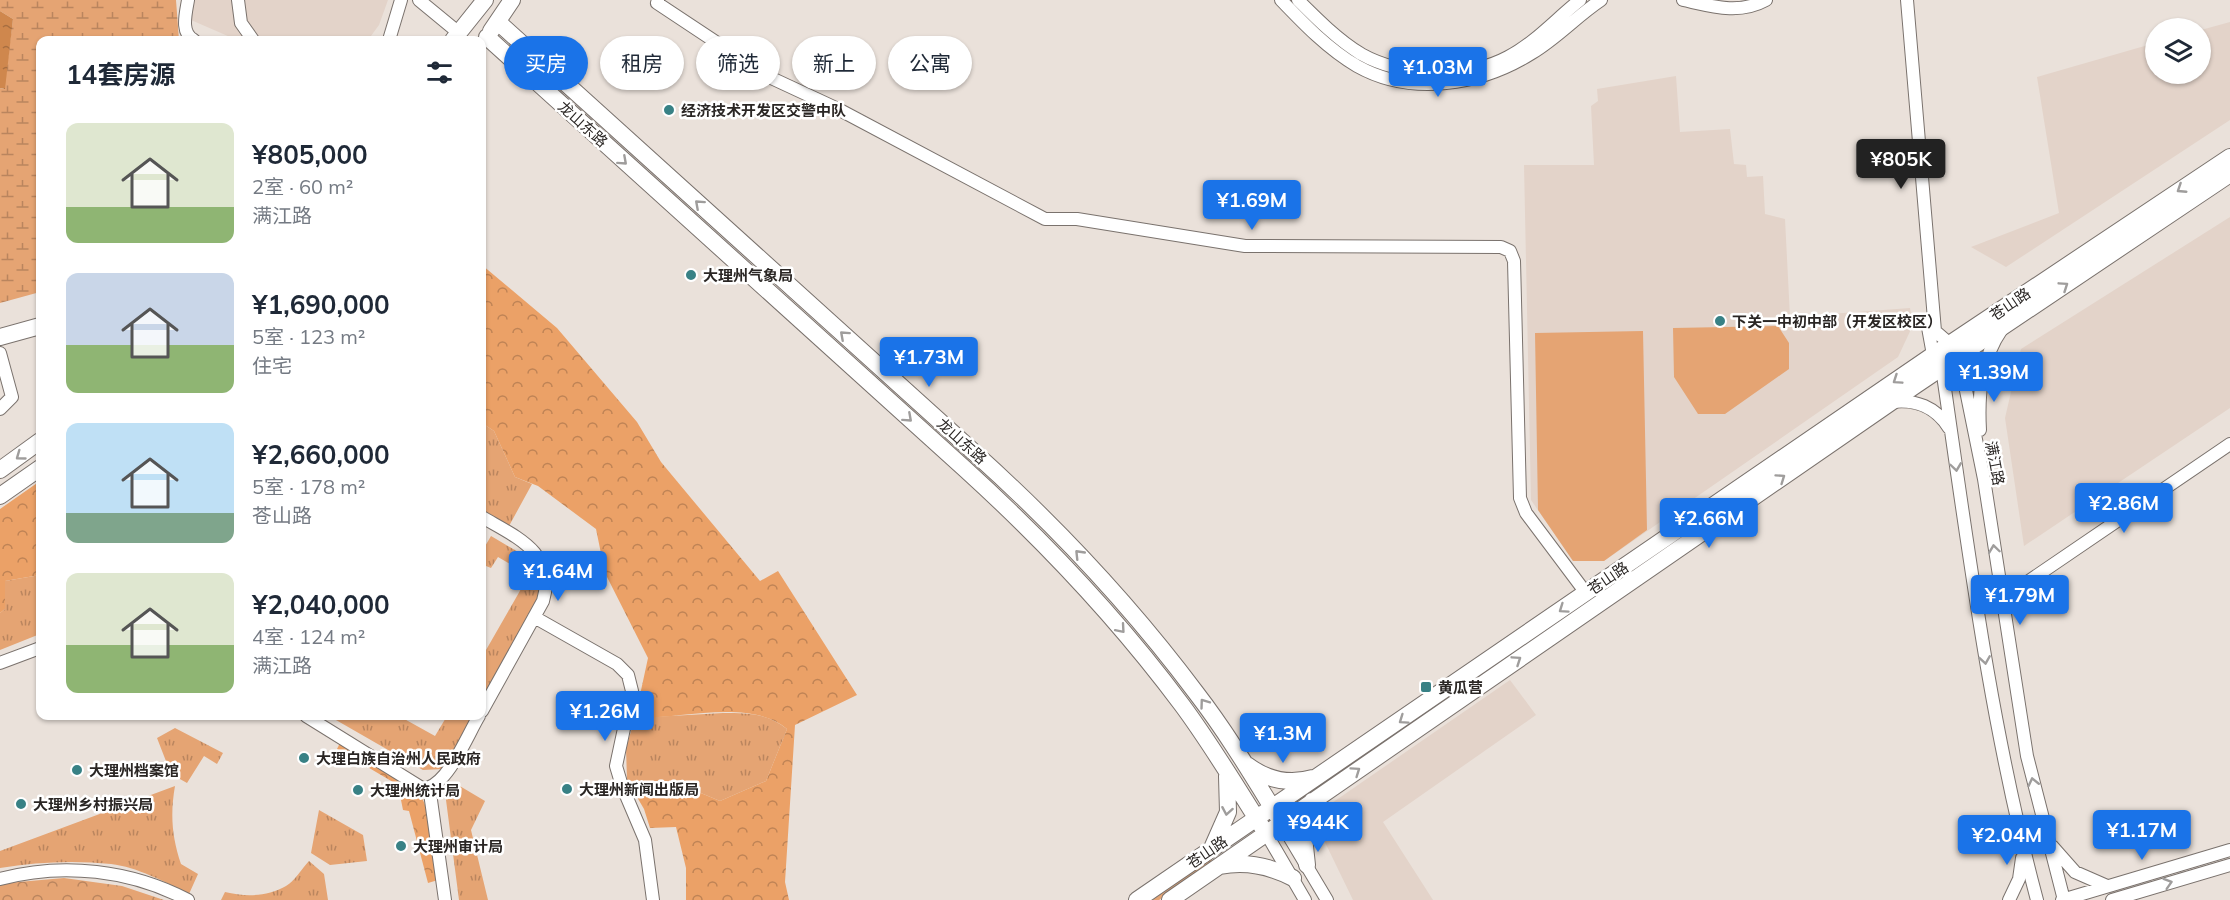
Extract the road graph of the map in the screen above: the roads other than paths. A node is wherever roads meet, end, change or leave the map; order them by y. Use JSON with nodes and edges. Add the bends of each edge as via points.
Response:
{"nodes":[{"id":1,"x":188,"y":0,"type":"edge"},
{"id":2,"x":238,"y":0,"type":"edge"},
{"id":3,"x":401,"y":0,"type":"edge"},
{"id":4,"x":419,"y":0,"type":"edge"},
{"id":5,"x":485,"y":0,"type":"edge"},
{"id":6,"x":512,"y":0,"type":"edge"},
{"id":7,"x":658,"y":0,"type":"edge"},
{"id":8,"x":1281,"y":0,"type":"edge"},
{"id":9,"x":1298,"y":0,"type":"edge"},
{"id":10,"x":1580,"y":0,"type":"edge"},
{"id":11,"x":1601,"y":0,"type":"edge"},
{"id":12,"x":1683,"y":0,"type":"edge"},
{"id":13,"x":1766,"y":0,"type":"edge"},
{"id":14,"x":1899,"y":0,"type":"edge"},
{"id":15,"x":1907,"y":0,"type":"edge"},
{"id":16,"x":1560,"y":16,"type":"junction"},
{"id":17,"x":498,"y":22,"type":"junction"},
{"id":18,"x":1569,"y":26,"type":"junction"},
{"id":19,"x":188,"y":36,"type":"edge"},
{"id":20,"x":250,"y":36,"type":"edge"},
{"id":21,"x":390,"y":36,"type":"edge"},
{"id":22,"x":455,"y":36,"type":"edge"},
{"id":23,"x":457,"y":36,"type":"edge"},
{"id":24,"x":514,"y":36,"type":"edge"},
{"id":25,"x":486,"y":37,"type":"edge"},
{"id":26,"x":486,"y":41,"type":"edge"},
{"id":27,"x":504,"y":55,"type":"edge"},
{"id":28,"x":1368,"y":64,"type":"junction"},
{"id":29,"x":545,"y":90,"type":"edge"},
{"id":30,"x":573,"y":90,"type":"edge"},
{"id":31,"x":2230,"y":157,"type":"edge"},
{"id":32,"x":2230,"y":174,"type":"edge"},
{"id":33,"x":2006,"y":324,"type":"junction"},
{"id":34,"x":36,"y":327,"type":"edge"},
{"id":35,"x":0,"y":337,"type":"edge"},
{"id":36,"x":1954,"y":350,"type":"junction"},
{"id":37,"x":0,"y":353,"type":"edge"},
{"id":38,"x":1937,"y":362,"type":"junction"},
{"id":39,"x":1891,"y":403,"type":"junction"},
{"id":40,"x":0,"y":409,"type":"edge"},
{"id":41,"x":1951,"y":430,"type":"junction"},
{"id":42,"x":36,"y":444,"type":"edge"},
{"id":43,"x":2230,"y":444,"type":"edge"},
{"id":44,"x":0,"y":470,"type":"edge"},
{"id":45,"x":36,"y":471,"type":"edge"},
{"id":46,"x":1984,"y":479,"type":"junction"},
{"id":47,"x":0,"y":496,"type":"edge"},
{"id":48,"x":486,"y":520,"type":"edge"},
{"id":49,"x":1586,"y":593,"type":"junction"},
{"id":50,"x":2001,"y":600,"type":"junction"},
{"id":51,"x":534,"y":617,"type":"junction"},
{"id":52,"x":36,"y":650,"type":"edge"},
{"id":53,"x":0,"y":663,"type":"edge"},
{"id":54,"x":486,"y":704,"type":"edge"},
{"id":55,"x":313,"y":720,"type":"edge"},
{"id":56,"x":477,"y":720,"type":"edge"},
{"id":57,"x":1243,"y":762,"type":"junction"},
{"id":58,"x":1224,"y":767,"type":"junction"},
{"id":59,"x":1322,"y":775,"type":"junction"},
{"id":60,"x":427,"y":788,"type":"junction"},
{"id":61,"x":1312,"y":801,"type":"junction"},
{"id":62,"x":1277,"y":815,"type":"junction"},
{"id":63,"x":1257,"y":819,"type":"junction"},
{"id":64,"x":2046,"y":832,"type":"junction"},
{"id":65,"x":1266,"y":833,"type":"junction"},
{"id":66,"x":2020,"y":836,"type":"junction"},
{"id":67,"x":2230,"y":850,"type":"edge"},
{"id":68,"x":1209,"y":851,"type":"junction"},
{"id":69,"x":1307,"y":865,"type":"junction"},
{"id":70,"x":2230,"y":865,"type":"edge"},
{"id":71,"x":1217,"y":867,"type":"junction"},
{"id":72,"x":1293,"y":878,"type":"junction"},
{"id":73,"x":0,"y":879,"type":"edge"},
{"id":74,"x":2108,"y":886,"type":"junction"},
{"id":75,"x":188,"y":900,"type":"edge"},
{"id":76,"x":445,"y":900,"type":"edge"},
{"id":77,"x":652,"y":900,"type":"edge"},
{"id":78,"x":1137,"y":900,"type":"edge"},
{"id":79,"x":1170,"y":900,"type":"edge"},
{"id":80,"x":1305,"y":900,"type":"edge"},
{"id":81,"x":1327,"y":900,"type":"edge"},
{"id":82,"x":2009,"y":900,"type":"edge"},
{"id":83,"x":2037,"y":900,"type":"edge"},
{"id":84,"x":2063,"y":900,"type":"edge"},
{"id":85,"x":2112,"y":900,"type":"edge"}],
"edges":[{"from":1,"to":19,"type":"street","via":[[185,29]]},
{"from":2,"to":20,"type":"street","via":[[241,23]]},
{"from":3,"to":21,"type":"street"},
{"from":4,"to":22,"type":"street"},
{"from":5,"to":23,"type":"main road"},
{"from":6,"to":17,"type":"main road"},
{"from":7,"to":49,"type":"street","via":[[657,3],[767,76],[838,109],[1045,219],[1077,219],[1245,246],[1501,247],[1510,252],[1514,261],[1520,498],[1526,513]]},
{"from":8,"to":28,"type":"street","via":[[1325,43]]},
{"from":9,"to":28,"type":"street"},
{"from":10,"to":16,"type":"street"},
{"from":11,"to":18,"type":"street"},
{"from":12,"to":13,"type":"street","via":[[1726,9]]},
{"from":14,"to":38,"type":"street","via":[[1928,334]]},
{"from":15,"to":36,"type":"street","name":"满江路","via":[[1935,332]]},
{"from":16,"to":18,"type":"street"},
{"from":16,"to":28,"type":"street","via":[[1517,52],[1473,69],[1419,70]]},
{"from":17,"to":24,"type":"main road","name":"龙山东路"},
{"from":17,"to":25,"type":"main road"},
{"from":18,"to":28,"type":"street","via":[[1518,62],[1466,82],[1418,82]]},
{"from":26,"to":27,"type":"main road","name":"龙山东路"},
{"from":29,"to":58,"type":"main road","name":"龙山东路","one_way":true,"via":[[1034,535],[1148,660]]},
{"from":57,"to":30,"type":"main road","name":"龙山东路","one_way":true,"via":[[1168,656],[1102,579],[1035,510]]},
{"from":31,"to":36,"type":"main road","name":"苍山路","one_way":true},
{"from":33,"to":32,"type":"main road","name":"苍山路","one_way":true},
{"from":33,"to":36,"type":"main road","name":"苍山路"},
{"from":33,"to":46,"type":"street","via":[[1989,353],[1981,380]]},
{"from":34,"to":35,"type":"main road"},
{"from":36,"to":38,"type":"main road","name":"苍山路"},
{"from":36,"to":46,"type":"street","name":"满江路"},
{"from":37,"to":40,"type":"street","via":[[12,397]]},
{"from":38,"to":39,"type":"main road","name":"苍山路"},
{"from":38,"to":41,"type":"street"},
{"from":38,"to":49,"type":"main road","name":"苍山路","one_way":true},
{"from":39,"to":41,"type":"street","via":[[1926,406]]},
{"from":61,"to":39,"type":"main road","name":"苍山路","one_way":true},
{"from":41,"to":66,"type":"street","one_way":true,"via":[[1990,694]]},
{"from":42,"to":44,"type":"main road","one_way":true},
{"from":43,"to":50,"type":"street"},
{"from":45,"to":47,"type":"main road"},
{"from":50,"to":46,"type":"street","name":"满江路","one_way":true},
{"from":48,"to":51,"type":"street","via":[[536,552],[546,591]]},
{"from":49,"to":59,"type":"main road","name":"苍山路","one_way":true},
{"from":64,"to":50,"type":"street","name":"满江路","one_way":true,"via":[[2021,722]]},
{"from":51,"to":54,"type":"street"},
{"from":51,"to":77,"type":"street","via":[[617,664],[630,679],[632,691],[616,766],[645,840]]},
{"from":52,"to":53,"type":"street"},
{"from":55,"to":60,"type":"street"},
{"from":56,"to":60,"type":"street","via":[[446,774]]},
{"from":57,"to":59,"type":"main road","via":[[1280,781],[1297,782]]},
{"from":57,"to":62,"type":"main road","name":"龙山东路"},
{"from":58,"to":63,"type":"main road","name":"龙山东路"},
{"from":58,"to":68,"type":"main road","one_way":true,"via":[[1229,789],[1228,812]]},
{"from":59,"to":62,"type":"main road","name":"苍山路"},
{"from":60,"to":76,"type":"street","via":[[435,809]]},
{"from":61,"to":62,"type":"main road","name":"苍山路"},
{"from":61,"to":69,"type":"main road","via":[[1304,837]]},
{"from":62,"to":63,"type":"main road","name":"苍山路"},
{"from":62,"to":65,"type":"main road","name":"苍山路"},
{"from":62,"to":69,"type":"street","name":"龙山东路"},
{"from":63,"to":65,"type":"main road","name":"龙山东路"},
{"from":63,"to":68,"type":"main road","name":"苍山路"},
{"from":64,"to":74,"type":"street","via":[[2067,866],[2082,877]]},
{"from":64,"to":84,"type":"street","name":"满江路"},
{"from":65,"to":71,"type":"main road","name":"苍山路"},
{"from":65,"to":72,"type":"street","name":"龙山东路"},
{"from":66,"to":82,"type":"street","via":[[2022,868]]},
{"from":66,"to":83,"type":"street"},
{"from":67,"to":74,"type":"street"},
{"from":68,"to":78,"type":"main road","name":"苍山路"},
{"from":69,"to":81,"type":"street","name":"龙山东路"},
{"from":85,"to":70,"type":"street","one_way":true},
{"from":71,"to":72,"type":"main road","via":[[1254,864]]},
{"from":71,"to":79,"type":"main road","name":"苍山路"},
{"from":72,"to":80,"type":"street","name":"龙山东路"},
{"from":73,"to":75,"type":"street","via":[[51,871],[94,872],[137,880]]},
{"from":74,"to":84,"type":"street"}]}
